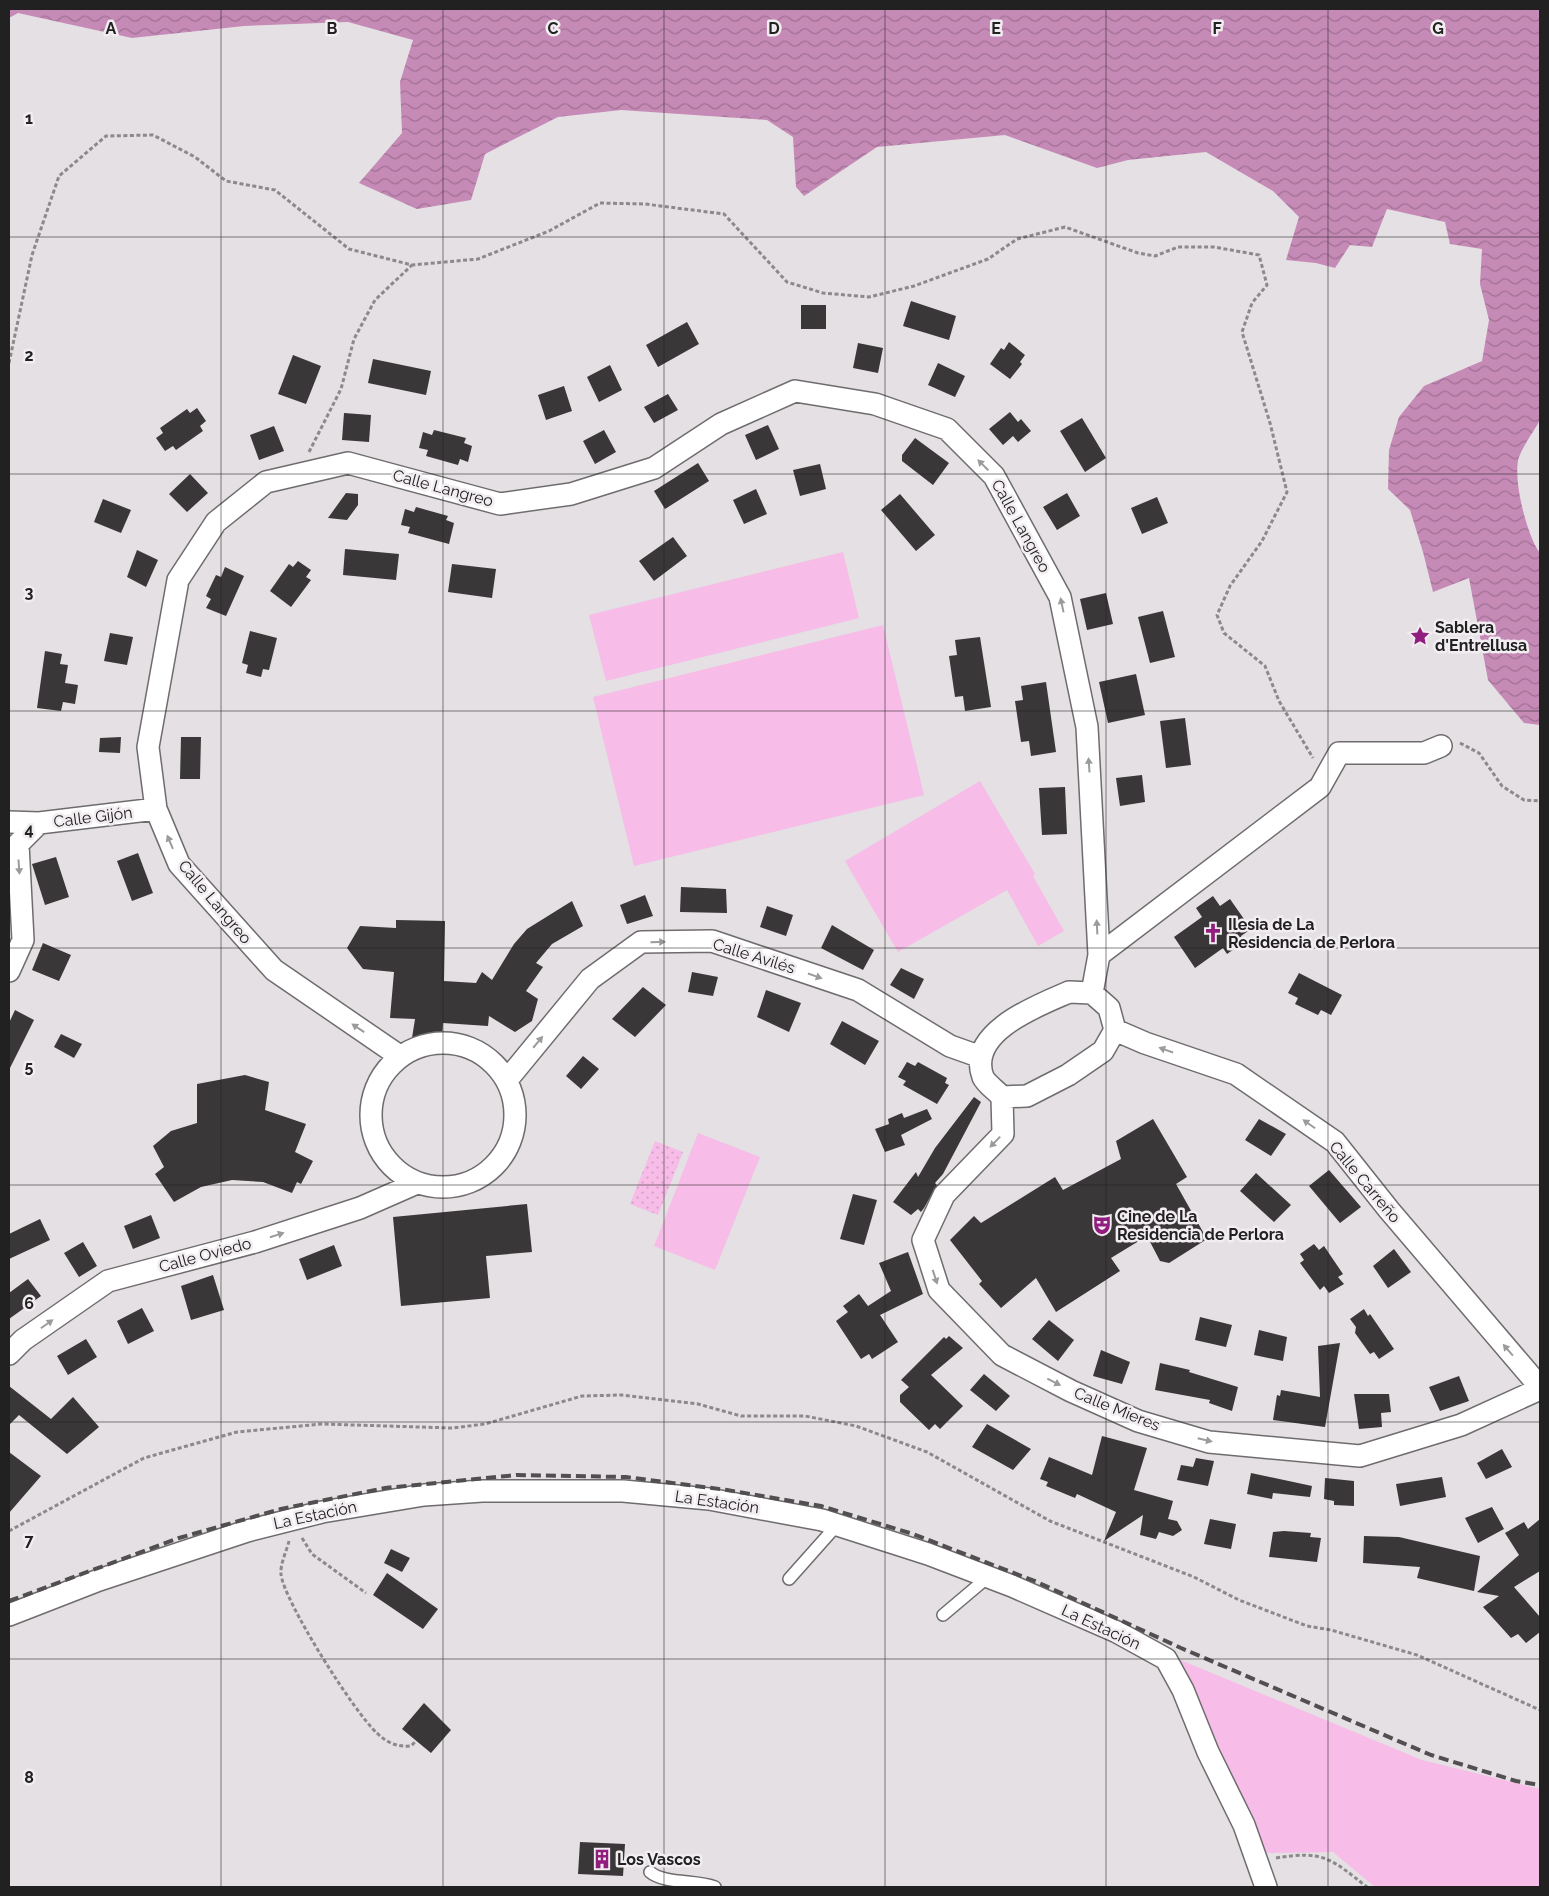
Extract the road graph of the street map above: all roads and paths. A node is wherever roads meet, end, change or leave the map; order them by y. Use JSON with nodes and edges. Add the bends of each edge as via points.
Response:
{"nodes":[{"id":1,"x":412,"y":265,"type":"junction"},
{"id":2,"x":9,"y":363,"type":"edge"},
{"id":3,"x":301,"y":474,"type":"junction"},
{"id":4,"x":1441,"y":746,"type":"joint"},
{"id":5,"x":1328,"y":772,"type":"junction"},
{"id":6,"x":1540,"y":800,"type":"edge"},
{"id":7,"x":156,"y":809,"type":"junction"},
{"id":8,"x":9,"y":822,"type":"edge"},
{"id":9,"x":39,"y":824,"type":"junction"},
{"id":10,"x":1099,"y":955,"type":"junction"},
{"id":11,"x":9,"y":971,"type":"edge"},
{"id":12,"x":1092,"y":993,"type":"junction"},
{"id":13,"x":1115,"y":1030,"type":"junction"},
{"id":14,"x":398,"y":1055,"type":"junction"},
{"id":15,"x":981,"y":1057,"type":"junction"},
{"id":16,"x":506,"y":1080,"type":"junction"},
{"id":17,"x":1002,"y":1097,"type":"junction"},
{"id":18,"x":417,"y":1183,"type":"junction"},
{"id":19,"x":9,"y":1354,"type":"edge"},
{"id":20,"x":1540,"y":1388,"type":"edge"},
{"id":21,"x":295,"y":1518,"type":"junction"},
{"id":22,"x":837,"y":1525,"type":"junction"},
{"id":23,"x":988,"y":1577,"type":"junction"},
{"id":24,"x":789,"y":1579,"type":"dead end"},
{"id":25,"x":366,"y":1593,"type":"dead end"},
{"id":26,"x":9,"y":1615,"type":"edge"},
{"id":27,"x":943,"y":1615,"type":"dead end"},
{"id":28,"x":416,"y":1741,"type":"dead end"},
{"id":29,"x":1256,"y":1861,"type":"junction"},
{"id":30,"x":650,"y":1872,"type":"dead end"},
{"id":31,"x":715,"y":1887,"type":"edge"},
{"id":32,"x":1266,"y":1887,"type":"edge"},
{"id":33,"x":1368,"y":1887,"type":"edge"}],
"edges":[{"from":1,"to":2,"type":"path","via":[[349,249],[275,190],[226,181],[195,158],[154,135],[106,136],[58,176],[32,255]]},
{"from":1,"to":3,"type":"path","via":[[375,300],[354,339],[341,389],[314,440]]},
{"from":1,"to":5,"type":"path","via":[[478,259],[548,231],[600,203],[646,204],[724,214],[787,282],[823,293],[869,298],[914,286],[988,258],[1017,239],[1064,228],[1155,256],[1178,247],[1214,247],[1259,255],[1267,285],[1252,303],[1242,332],[1287,492],[1262,541],[1230,586],[1216,615],[1224,633],[1265,666],[1279,701],[1313,760]]},
{"from":3,"to":7,"type":"street","name":"Calle Langreo","via":[[266,482],[216,522],[178,580],[148,747]]},
{"from":10,"to":3,"type":"street","name":"Calle Langreo","one_way":true,"via":[[1087,727],[1060,597],[994,476],[946,429],[875,404],[795,391],[721,424],[654,468],[571,494],[500,504],[348,463]]},
{"from":4,"to":5,"type":"street","via":[[1424,753],[1339,752]]},
{"from":4,"to":6,"type":"path","via":[[1446,737],[1479,753],[1502,786],[1524,800]]},
{"from":5,"to":10,"type":"street","via":[[1320,787]]},
{"from":7,"to":9,"type":"street","name":"Calle Gijón"},
{"from":14,"to":7,"type":"street","name":"Calle Langreo","one_way":true,"via":[[274,970],[179,864]]},
{"from":8,"to":9,"type":"street"},
{"from":9,"to":11,"type":"street","name":"Calle Gijón","one_way":true,"via":[[18,844],[24,940]]},
{"from":10,"to":12,"type":"street","name":"Calle Langreo"},
{"from":12,"to":13,"type":"street","via":[[1109,1008]]},
{"from":12,"to":15,"type":"street","via":[[1069,992],[1030,1008],[991,1035]]},
{"from":13,"to":17,"type":"street","via":[[1103,1051],[1068,1075],[1027,1096]]},
{"from":20,"to":13,"type":"street","name":"Calle Carreño","one_way":true,"via":[[1388,1210],[1335,1142],[1236,1074]]},
{"from":14,"to":16,"type":"street","via":[[420,1046],[445,1043],[469,1047],[491,1060]]},
{"from":14,"to":18,"type":"street","via":[[373,1094],[370,1116],[374,1137],[383,1156],[398,1172]]},
{"from":16,"to":15,"type":"street","name":"Calle Avilés","one_way":true,"via":[[590,979],[641,942],[712,941],[749,953],[858,990],[950,1046]]},
{"from":15,"to":17,"type":"street","via":[[984,1077]]},
{"from":16,"to":18,"type":"street","via":[[515,1103],[515,1125],[509,1146],[496,1164],[480,1177],[460,1186],[438,1187]]},
{"from":17,"to":20,"type":"street","name":"Calle Mieres","one_way":true,"via":[[1003,1134],[944,1195],[923,1240],[939,1290],[1002,1355],[1138,1421],[1210,1442],[1360,1456],[1460,1425]]},
{"from":19,"to":18,"type":"street","name":"Calle Oviedo","one_way":true,"via":[[23,1340],[108,1281],[255,1242],[360,1208]]},
{"from":21,"to":22,"type":"street","name":"La Estación","via":[[434,1495],[482,1491],[614,1491],[709,1498]]},
{"from":21,"to":25,"type":"path","via":[[312,1554]]},
{"from":21,"to":26,"type":"street","name":"La Estación","via":[[99,1580]]},
{"from":21,"to":28,"type":"path","via":[[281,1574],[294,1611],[349,1698],[376,1733],[397,1747],[411,1746]]},
{"from":22,"to":23,"type":"street","name":"La Estación"},
{"from":22,"to":24,"type":"lane"},
{"from":23,"to":27,"type":"lane"},
{"from":23,"to":29,"type":"street","name":"La Estación","via":[[1117,1632],[1166,1659],[1244,1825]]},
{"from":29,"to":32,"type":"street","name":"La Estación"},
{"from":29,"to":33,"type":"path","via":[[1303,1853],[1332,1860]]},
{"from":30,"to":31,"type":"lane","via":[[657,1878],[701,1882]]}]}
